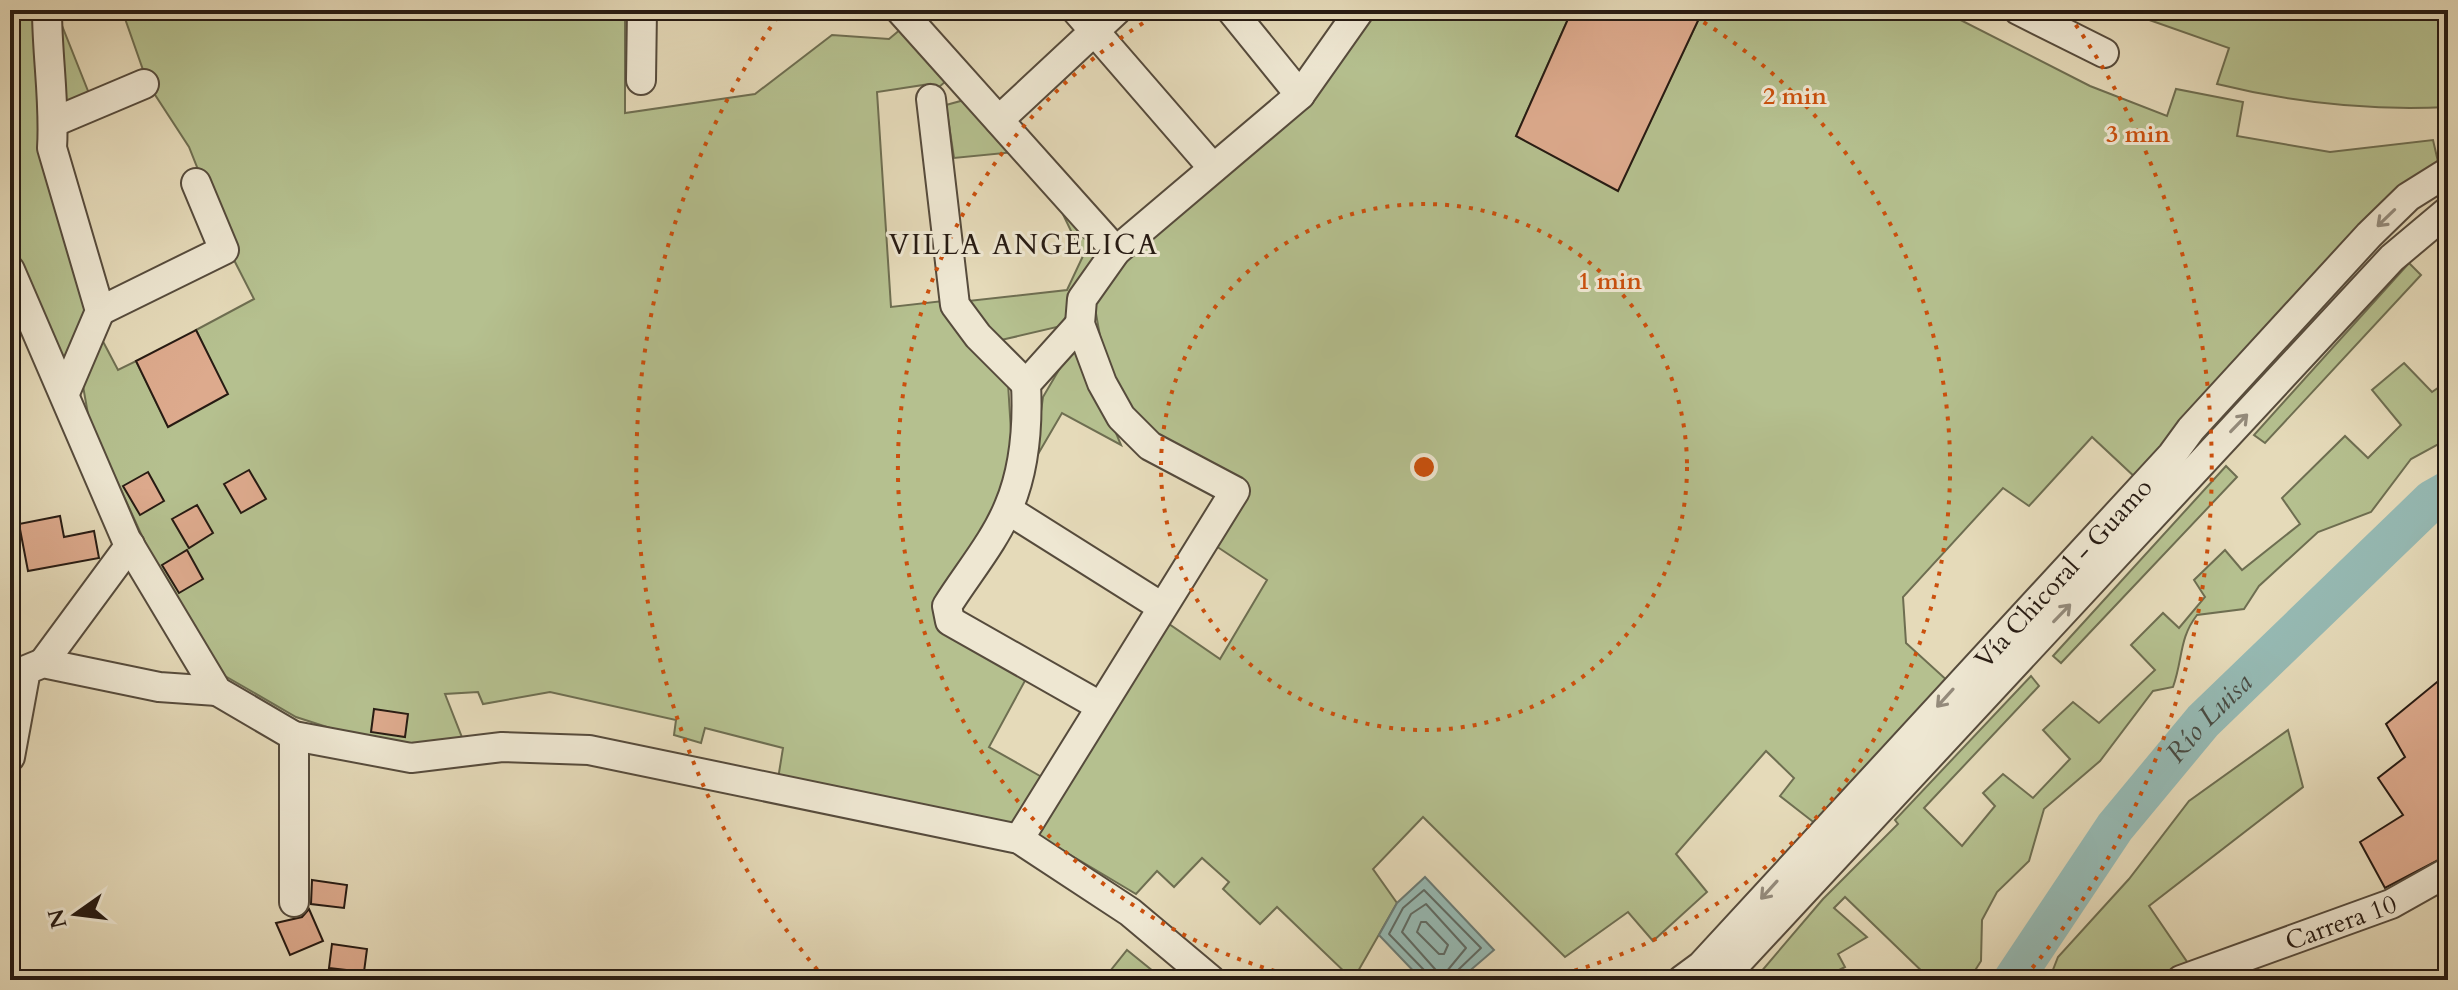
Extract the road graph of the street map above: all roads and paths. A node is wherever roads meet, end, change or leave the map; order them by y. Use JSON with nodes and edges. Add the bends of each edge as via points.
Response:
{"nodes":[{"id":1,"x":47,"y":10,"type":"edge"},
{"id":2,"x":642,"y":10,"type":"edge"},
{"id":3,"x":900,"y":10,"type":"edge"},
{"id":4,"x":1117,"y":10,"type":"edge"},
{"id":5,"x":1231,"y":10,"type":"edge"},
{"id":6,"x":1360,"y":10,"type":"edge"},
{"id":7,"x":2018,"y":10,"type":"edge"},
{"id":8,"x":1085,"y":21,"type":"edge"},
{"id":9,"x":2104,"y":53,"type":"dead end"},
{"id":10,"x":641,"y":80,"type":"dead end"},
{"id":11,"x":144,"y":84,"type":"dead end"},
{"id":12,"x":1300,"y":95,"type":"junction"},
{"id":13,"x":931,"y":99,"type":"dead end"},
{"id":14,"x":999,"y":120,"type":"junction"},
{"id":15,"x":54,"y":122,"type":"junction"},
{"id":16,"x":1213,"y":168,"type":"junction"},
{"id":17,"x":2448,"y":172,"type":"edge"},
{"id":18,"x":196,"y":183,"type":"dead end"},
{"id":19,"x":2448,"y":211,"type":"edge"},
{"id":20,"x":1116,"y":251,"type":"junction"},
{"id":21,"x":10,"y":270,"type":"edge"},
{"id":22,"x":100,"y":311,"type":"junction"},
{"id":23,"x":1080,"y":324,"type":"junction"},
{"id":24,"x":1026,"y":384,"type":"junction"},
{"id":25,"x":65,"y":393,"type":"junction"},
{"id":26,"x":2191,"y":429,"type":"junction"},
{"id":27,"x":2213,"y":450,"type":"junction"},
{"id":28,"x":1008,"y":510,"type":"junction"},
{"id":29,"x":130,"y":545,"type":"junction"},
{"id":30,"x":1162,"y":607,"type":"junction"},
{"id":31,"x":2010,"y":648,"type":"junction"},
{"id":32,"x":43,"y":663,"type":"junction"},
{"id":33,"x":217,"y":691,"type":"junction"},
{"id":34,"x":1100,"y":706,"type":"junction"},
{"id":35,"x":294,"y":736,"type":"junction"},
{"id":36,"x":10,"y":757,"type":"edge"},
{"id":37,"x":1019,"y":839,"type":"junction"},
{"id":38,"x":2448,"y":872,"type":"edge"},
{"id":39,"x":294,"y":902,"type":"dead end"},
{"id":40,"x":1752,"y":927,"type":"junction"},
{"id":41,"x":2183,"y":978,"type":"edge"},
{"id":42,"x":1211,"y":980,"type":"edge"},
{"id":43,"x":1682,"y":980,"type":"edge"},
{"id":44,"x":1721,"y":980,"type":"edge"}],
"edges":[{"from":1,"to":15,"type":"street"},
{"from":2,"to":10,"type":"street"},
{"from":3,"to":14,"type":"street"},
{"from":4,"to":8,"type":"street"},
{"from":5,"to":12,"type":"street"},
{"from":6,"to":12,"type":"street"},
{"from":7,"to":9,"type":"street"},
{"from":8,"to":14,"type":"street"},
{"from":8,"to":16,"type":"street"},
{"from":11,"to":15,"type":"street"},
{"from":12,"to":16,"type":"street"},
{"from":13,"to":24,"type":"street","via":[[955,305]]},
{"from":14,"to":20,"type":"street"},
{"from":15,"to":22,"type":"street","via":[[52,148]]},
{"from":16,"to":20,"type":"street"},
{"from":17,"to":26,"type":"street","name":"Vía Chicoral - Guamo","one_way":true,"via":[[2408,197],[2369,235]]},
{"from":18,"to":22,"type":"street","via":[[224,250]]},
{"from":27,"to":19,"type":"street","name":"Vía Chicoral - Guamo","one_way":true,"via":[[2392,258]]},
{"from":20,"to":23,"type":"street","via":[[1082,299]]},
{"from":21,"to":25,"type":"street"},
{"from":22,"to":25,"type":"street"},
{"from":23,"to":24,"type":"street"},
{"from":23,"to":30,"type":"street","via":[[1121,417],[1150,446],[1235,491]]},
{"from":24,"to":28,"type":"street","via":[[1028,424]]},
{"from":25,"to":29,"type":"street"},
{"from":26,"to":27,"type":"street"},
{"from":26,"to":31,"type":"street","name":"Vía Chicoral - Guamo"},
{"from":31,"to":27,"type":"street","name":"Vía Chicoral - Guamo","one_way":true},
{"from":28,"to":30,"type":"street"},
{"from":28,"to":34,"type":"street","via":[[947,606],[950,621]]},
{"from":29,"to":32,"type":"street"},
{"from":29,"to":33,"type":"street"},
{"from":30,"to":34,"type":"street"},
{"from":31,"to":40,"type":"street","name":"Vía Chicoral - Guamo"},
{"from":32,"to":33,"type":"street","via":[[159,687]]},
{"from":32,"to":36,"type":"street","via":[[26,670]]},
{"from":33,"to":35,"type":"street"},
{"from":34,"to":37,"type":"street"},
{"from":35,"to":37,"type":"street","via":[[411,758],[502,747],[589,750]]},
{"from":35,"to":39,"type":"street"},
{"from":37,"to":42,"type":"street","via":[[1130,912]]},
{"from":38,"to":41,"type":"street","name":"Carrera 10","via":[[2391,904]]},
{"from":40,"to":43,"type":"street","name":"Vía Chicoral - Guamo"},
{"from":40,"to":44,"type":"street","name":"Vía Chicoral - Guamo"}]}
